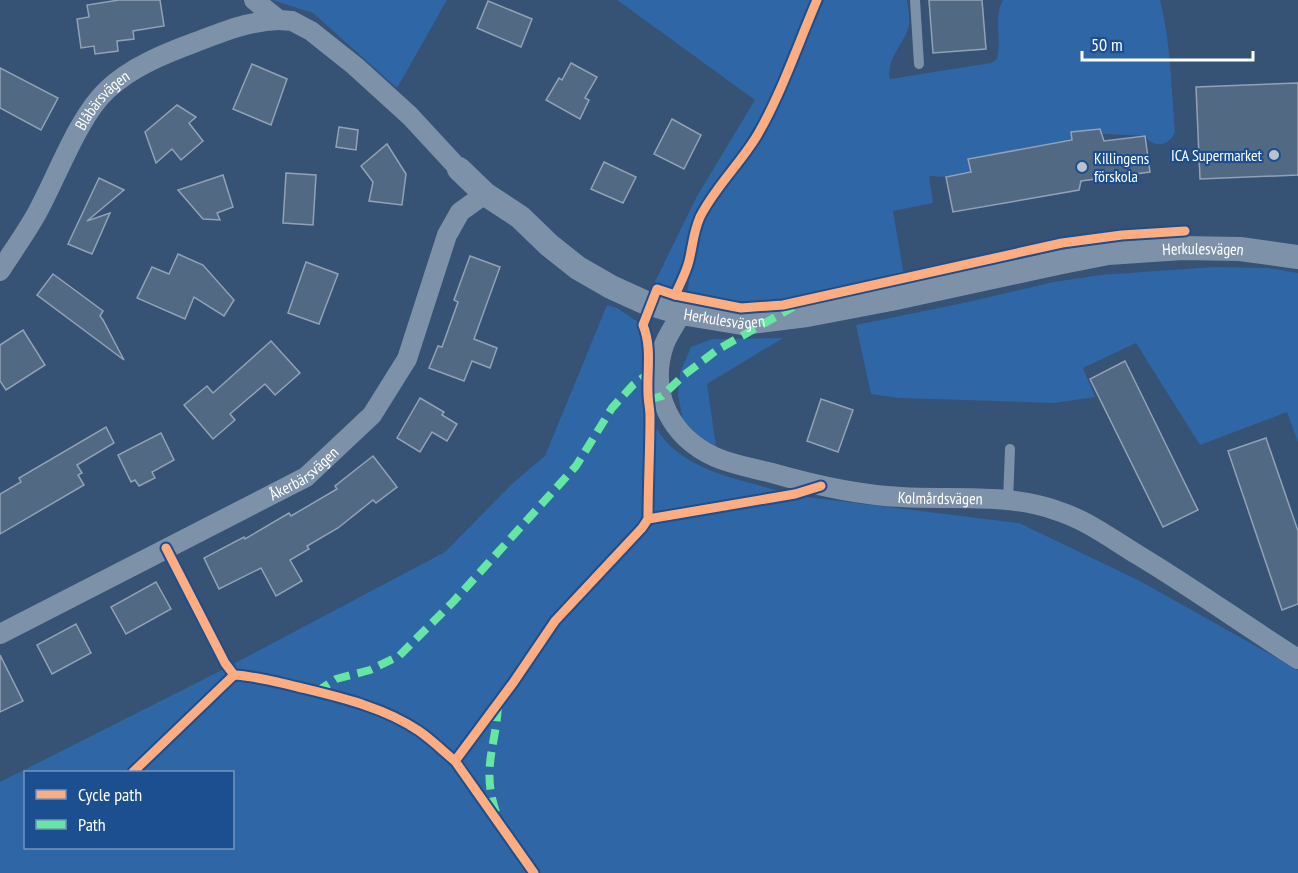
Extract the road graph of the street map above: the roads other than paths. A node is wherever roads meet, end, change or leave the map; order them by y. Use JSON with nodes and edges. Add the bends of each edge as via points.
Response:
{"nodes":[{"id":1,"x":254,"y":0,"type":"edge"},
{"id":2,"x":915,"y":0,"type":"edge"},
{"id":3,"x":279,"y":20,"type":"junction"},
{"id":4,"x":919,"y":64,"type":"dead end"},
{"id":5,"x":459,"y":169,"type":"joint"},
{"id":6,"x":485,"y":194,"type":"junction"},
{"id":7,"x":1298,"y":257,"type":"edge"},
{"id":8,"x":0,"y":271,"type":"edge"},
{"id":9,"x":681,"y":313,"type":"junction"},
{"id":10,"x":1010,"y":449,"type":"dead end"},
{"id":11,"x":1008,"y":501,"type":"junction"},
{"id":12,"x":0,"y":634,"type":"edge"},
{"id":13,"x":1298,"y":659,"type":"edge"}],
"edges":[{"from":1,"to":3,"type":"street","name":"Herkulesvägen"},
{"from":2,"to":4,"type":"lane"},
{"from":3,"to":5,"type":"street","name":"Herkulesvägen","via":[[292,21],[311,31],[355,66],[411,116]]},
{"from":3,"to":8,"type":"street","name":"Blåbärsvägen","via":[[229,28],[141,66],[108,88],[88,115],[37,213]]},
{"from":5,"to":6,"type":"street","name":"Herkulesvägen"},
{"from":6,"to":9,"type":"street","name":"Herkulesvägen","via":[[520,218],[578,268],[644,302]]},
{"from":6,"to":12,"type":"street","name":"Åkerbärsvägen","via":[[460,212],[447,235],[407,359],[372,415],[306,477]]},
{"from":7,"to":9,"type":"street","name":"Herkulesvägen","via":[[1209,248],[1108,253],[807,315],[742,323]]},
{"from":9,"to":11,"type":"street","name":"Kolmårdsvägen","via":[[665,343],[660,375],[669,419],[695,446],[739,465],[821,486],[900,497]]},
{"from":10,"to":11,"type":"lane"},
{"from":11,"to":13,"type":"street","name":"Kolmårdsvägen","via":[[1054,509],[1102,530]]}]}
